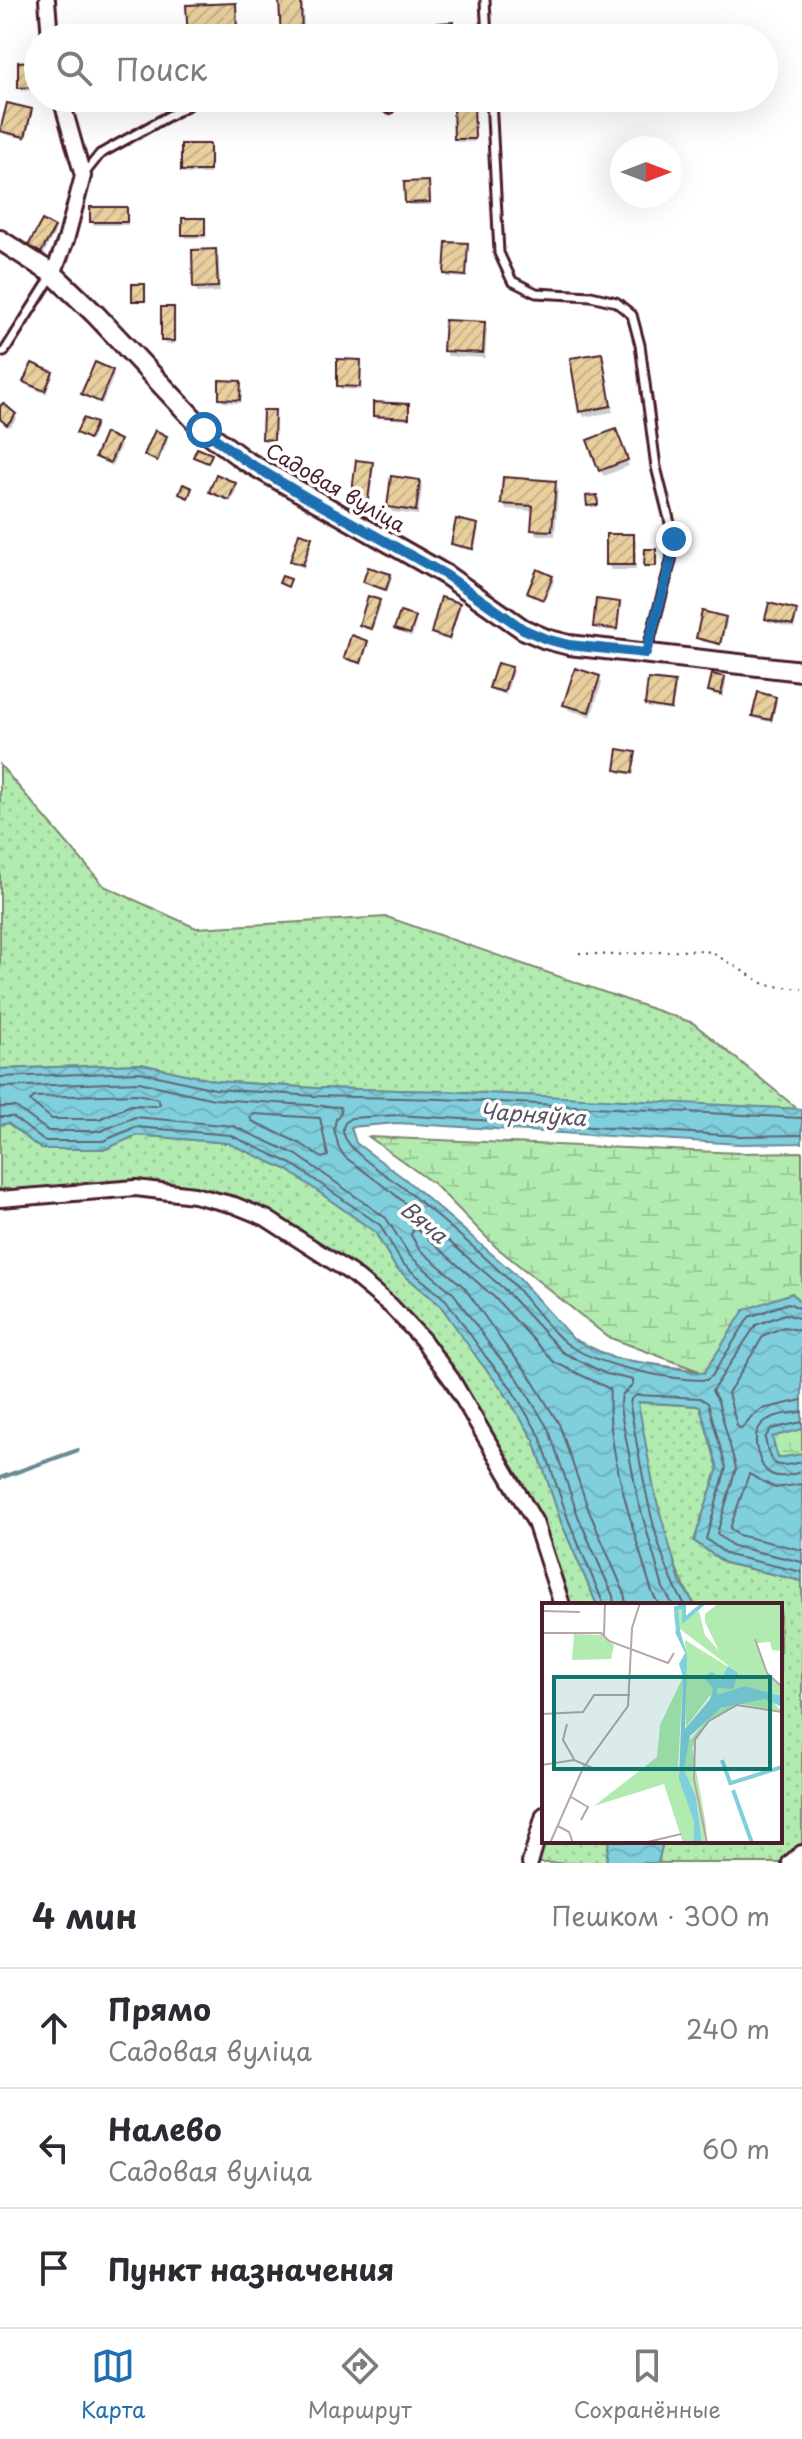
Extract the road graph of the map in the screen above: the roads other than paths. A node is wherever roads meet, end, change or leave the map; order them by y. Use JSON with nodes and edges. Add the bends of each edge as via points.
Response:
{"nodes":[{"id":1,"x":47,"y":0,"type":"edge"},
{"id":2,"x":485,"y":0,"type":"edge"},
{"id":3,"x":49,"y":24,"type":"edge"},
{"id":4,"x":486,"y":24,"type":"edge"},
{"id":5,"x":65,"y":112,"type":"edge"},
{"id":6,"x":176,"y":112,"type":"edge"},
{"id":7,"x":492,"y":112,"type":"edge"},
{"id":8,"x":83,"y":176,"type":"junction"},
{"id":9,"x":0,"y":240,"type":"edge"},
{"id":10,"x":53,"y":274,"type":"junction"},
{"id":11,"x":4,"y":352,"type":"dead end"},
{"id":12,"x":646,"y":653,"type":"junction"},
{"id":13,"x":802,"y":671,"type":"edge"},
{"id":14,"x":0,"y":1199,"type":"edge"},
{"id":15,"x":561,"y":1603,"type":"edge"},
{"id":16,"x":542,"y":1822,"type":"edge"},
{"id":17,"x":802,"y":1853,"type":"edge"},
{"id":18,"x":530,"y":1863,"type":"edge"},
{"id":19,"x":790,"y":1863,"type":"edge"}],
"edges":[{"from":1,"to":3,"type":"street"},
{"from":2,"to":4,"type":"lane"},
{"from":5,"to":8,"type":"street"},
{"from":6,"to":8,"type":"lane","via":[[100,154]]},
{"from":7,"to":12,"type":"lane","via":[[499,253],[512,281],[536,293],[616,302],[632,315],[656,467],[674,539]]},
{"from":8,"to":10,"type":"street"},
{"from":9,"to":10,"type":"street","name":"Садовая вуліца"},
{"from":10,"to":11,"type":"lane"},
{"from":10,"to":12,"type":"street","name":"Садовая вуліца","via":[[204,430],[244,460],[446,575],[523,629],[569,645]]},
{"from":12,"to":13,"type":"street","name":"Садовая вуліца"},
{"from":14,"to":15,"type":"street","via":[[136,1188],[194,1195],[266,1218],[351,1273],[391,1306],[452,1380],[535,1522]]},
{"from":16,"to":18,"type":"street"},
{"from":17,"to":19,"type":"street"}]}
